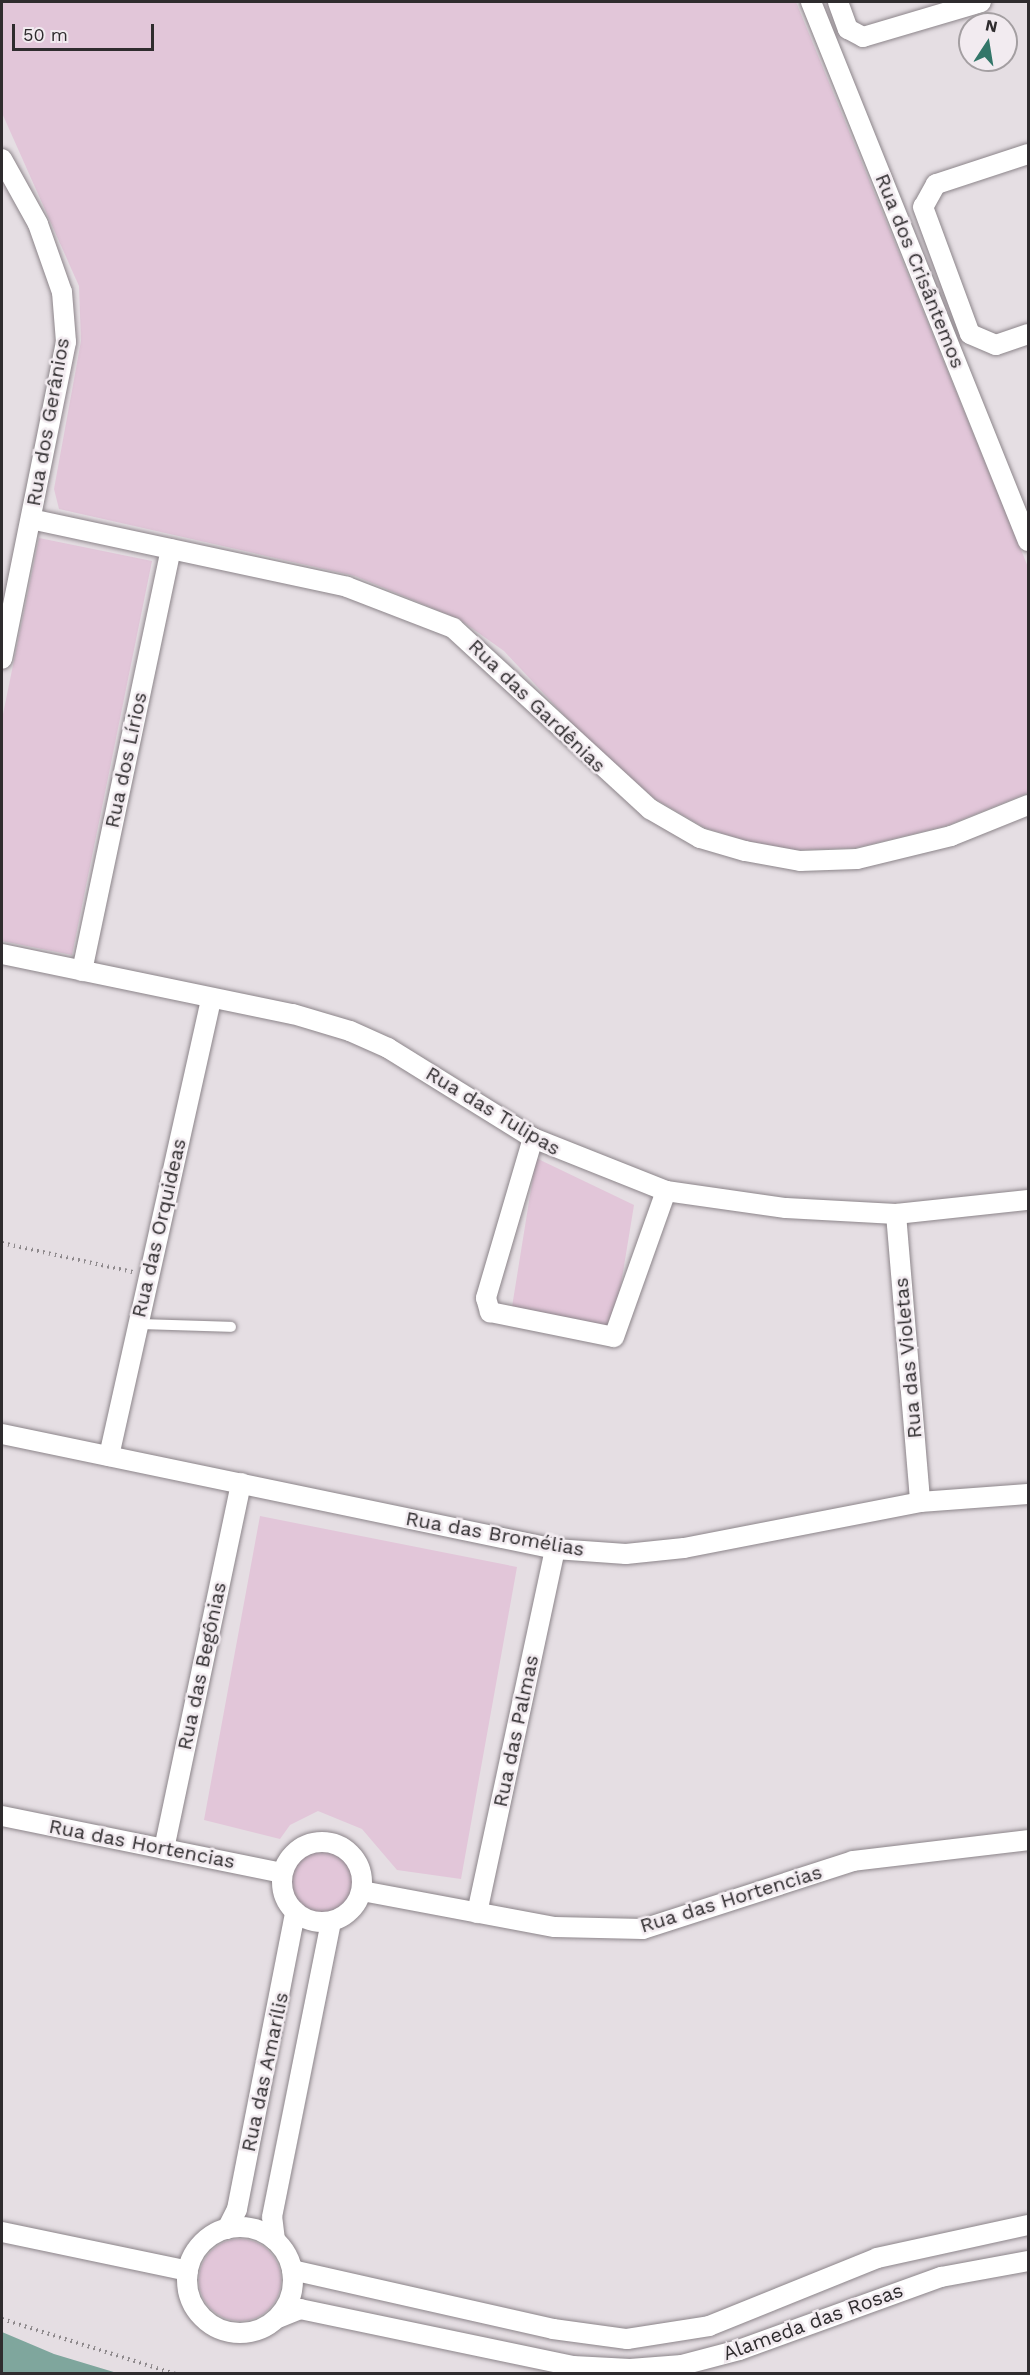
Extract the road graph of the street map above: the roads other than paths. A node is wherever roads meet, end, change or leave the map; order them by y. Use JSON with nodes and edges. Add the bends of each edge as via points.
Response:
{"nodes":[{"id":1,"x":811,"y":2,"type":"edge"},
{"id":2,"x":838,"y":2,"type":"edge"},
{"id":3,"x":981,"y":2,"type":"edge"},
{"id":4,"x":1029,"y":154,"type":"edge"},
{"id":5,"x":2,"y":159,"type":"edge"},
{"id":6,"x":1029,"y":334,"type":"edge"},
{"id":7,"x":31,"y":519,"type":"junction"},
{"id":8,"x":1029,"y":541,"type":"edge"},
{"id":9,"x":171,"y":549,"type":"junction"},
{"id":10,"x":2,"y":659,"type":"edge"},
{"id":11,"x":1029,"y":805,"type":"edge"},
{"id":12,"x":2,"y":954,"type":"edge"},
{"id":13,"x":82,"y":971,"type":"junction"},
{"id":14,"x":211,"y":1000,"type":"junction"},
{"id":15,"x":533,"y":1138,"type":"junction"},
{"id":16,"x":666,"y":1191,"type":"junction"},
{"id":17,"x":1029,"y":1200,"type":"edge"},
{"id":18,"x":896,"y":1214,"type":"junction"},
{"id":19,"x":137,"y":1324,"type":"junction"},
{"id":20,"x":231,"y":1327,"type":"dead end"},
{"id":21,"x":2,"y":1434,"type":"edge"},
{"id":22,"x":109,"y":1456,"type":"junction"},
{"id":23,"x":240,"y":1483,"type":"junction"},
{"id":24,"x":1029,"y":1494,"type":"edge"},
{"id":25,"x":920,"y":1502,"type":"junction"},
{"id":26,"x":555,"y":1549,"type":"junction"},
{"id":27,"x":2,"y":1816,"type":"edge"},
{"id":28,"x":1029,"y":1840,"type":"edge"},
{"id":29,"x":164,"y":1849,"type":"junction"},
{"id":30,"x":282,"y":1873,"type":"junction"},
{"id":31,"x":362,"y":1891,"type":"junction"},
{"id":32,"x":295,"y":1912,"type":"junction"},
{"id":33,"x":477,"y":1913,"type":"junction"},
{"id":34,"x":331,"y":1922,"type":"junction"},
{"id":35,"x":1029,"y":2225,"type":"edge"},
{"id":36,"x":227,"y":2229,"type":"junction"},
{"id":37,"x":2,"y":2232,"type":"edge"},
{"id":38,"x":275,"y":2240,"type":"junction"},
{"id":39,"x":1029,"y":2261,"type":"edge"},
{"id":40,"x":292,"y":2270,"type":"junction"},
{"id":41,"x":188,"y":2271,"type":"junction"},
{"id":42,"x":278,"y":2318,"type":"junction"}],
"edges":[{"from":1,"to":8,"type":"street","name":"Rua dos Crisântemos"},
{"from":2,"to":3,"type":"street","via":[[848,29],[863,37]]},
{"from":4,"to":6,"type":"street","via":[[936,184],[923,207],[970,334],[996,345]]},
{"from":5,"to":7,"type":"street","name":"Rua dos Gerânios","via":[[38,224],[62,292],[66,342]]},
{"from":7,"to":9,"type":"street","name":"Rua das Gardênias"},
{"from":7,"to":10,"type":"street","name":"Rua dos Gerânios"},
{"from":9,"to":11,"type":"street","name":"Rua das Gardênias","via":[[346,587],[453,628],[495,661],[583,753],[650,809],[700,838],[800,861],[857,859],[951,836]]},
{"from":9,"to":13,"type":"street","name":"Rua dos Lírios"},
{"from":12,"to":13,"type":"street","name":"Rua das Tulipas"},
{"from":13,"to":14,"type":"street","name":"Rua das Tulipas"},
{"from":14,"to":15,"type":"street","name":"Rua das Tulipas","via":[[350,1031],[388,1048]]},
{"from":14,"to":19,"type":"street","name":"Rua das Orquideas"},
{"from":15,"to":16,"type":"street","name":"Rua das Tulipas"},
{"from":15,"to":16,"type":"street","via":[[486,1298],[490,1312],[614,1337]]},
{"from":16,"to":18,"type":"street","name":"Rua das Tulipas","via":[[786,1208]]},
{"from":17,"to":18,"type":"street","name":"Rua das Tulipas"},
{"from":18,"to":25,"type":"street","name":"Rua das Violetas"},
{"from":19,"to":20,"type":"lane"},
{"from":19,"to":22,"type":"street","name":"Rua das Orquideas"},
{"from":21,"to":22,"type":"street","name":"Rua das Bromélias"},
{"from":22,"to":23,"type":"street","name":"Rua das Bromélias"},
{"from":23,"to":26,"type":"street","name":"Rua das Bromélias"},
{"from":23,"to":29,"type":"street","name":"Rua das Begônias"},
{"from":24,"to":25,"type":"street","name":"Rua das Bromélias"},
{"from":25,"to":26,"type":"street","name":"Rua das Bromélias","via":[[684,1548],[626,1554]]},
{"from":26,"to":33,"type":"street","name":"Rua das Palmas"},
{"from":27,"to":29,"type":"street","name":"Rua das Hortencias"},
{"from":28,"to":33,"type":"street","name":"Rua das Hortencias","via":[[854,1861],[643,1929],[587,1930]]},
{"from":29,"to":30,"type":"street","name":"Rua das Hortencias"},
{"from":30,"to":31,"type":"street","via":[[298,1849],[324,1841],[338,1845],[359,1863]]},
{"from":30,"to":32,"type":"street","via":[[283,1894]]},
{"from":31,"to":33,"type":"street","name":"Rua das Hortencias"},
{"from":31,"to":34,"type":"street","via":[[351,1911]]},
{"from":32,"to":34,"type":"street"},
{"from":32,"to":36,"type":"street","name":"Rua das Amarílis","via":[[237,2208]]},
{"from":34,"to":38,"type":"street","name":"Rua das Amarílis","via":[[272,2217]]},
{"from":35,"to":40,"type":"street","name":"Alameda das Rosas","via":[[916,2246],[709,2326],[671,2336],[627,2338],[553,2329]]},
{"from":36,"to":38,"type":"street","via":[[252,2229]]},
{"from":36,"to":41,"type":"street","via":[[195,2252]]},
{"from":37,"to":41,"type":"street"},
{"from":38,"to":40,"type":"street"},
{"from":39,"to":42,"type":"street","name":"Alameda das Rosas","via":[[941,2277],[740,2350],[682,2366],[573,2366],[300,2309]]},
{"from":40,"to":42,"type":"street","via":[[291,2295]]},
{"from":41,"to":42,"type":"street","via":[[188,2294],[199,2313],[216,2328],[237,2333],[260,2330]]}]}
